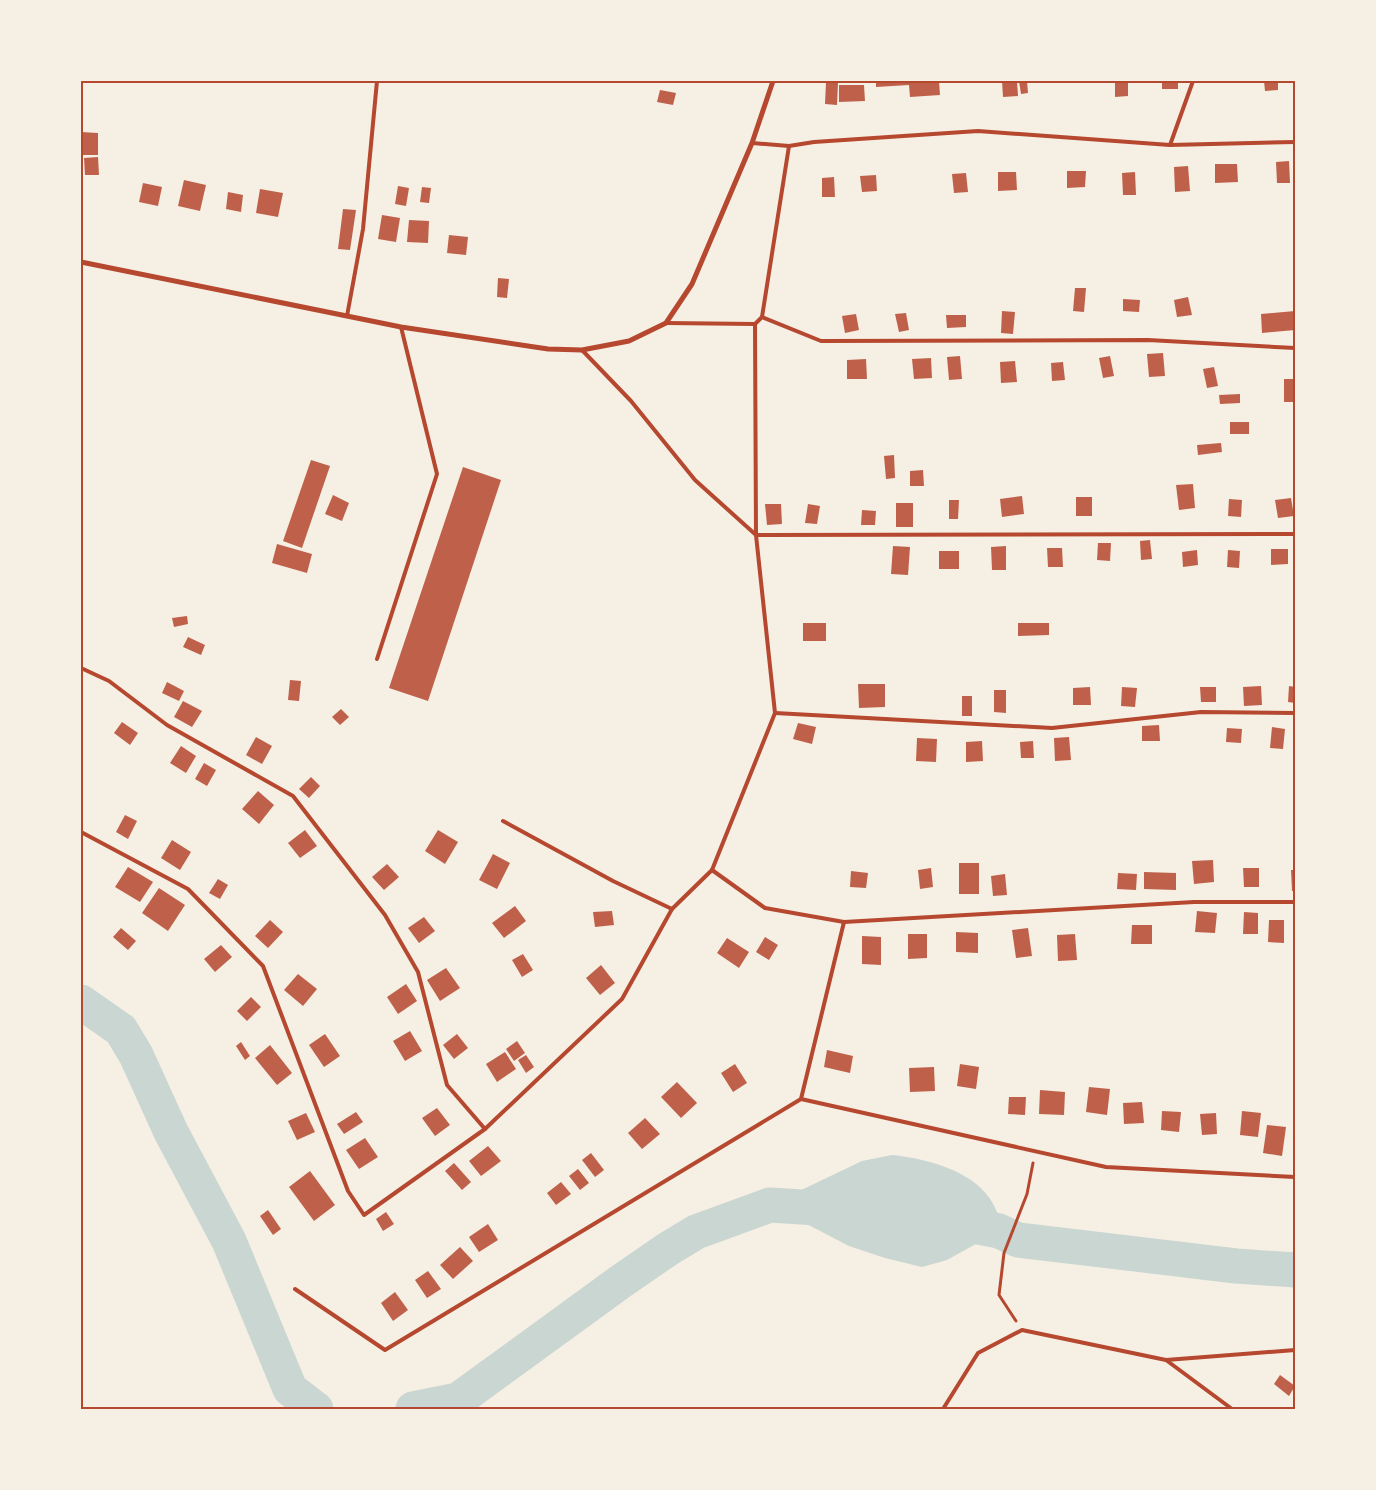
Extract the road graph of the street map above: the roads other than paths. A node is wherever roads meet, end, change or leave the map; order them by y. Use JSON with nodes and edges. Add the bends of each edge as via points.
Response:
{"nodes":[{"id":1,"x":377,"y":81,"type":"edge"},
{"id":2,"x":772,"y":81,"type":"edge"},
{"id":3,"x":1192,"y":81,"type":"edge"},
{"id":4,"x":1295,"y":142,"type":"edge"},
{"id":5,"x":752,"y":143,"type":"junction"},
{"id":6,"x":1170,"y":145,"type":"junction"},
{"id":7,"x":789,"y":146,"type":"junction"},
{"id":8,"x":81,"y":262,"type":"edge"},
{"id":9,"x":347,"y":316,"type":"junction"},
{"id":10,"x":762,"y":317,"type":"junction"},
{"id":11,"x":666,"y":323,"type":"junction"},
{"id":12,"x":755,"y":324,"type":"junction"},
{"id":13,"x":401,"y":327,"type":"junction"},
{"id":14,"x":1295,"y":348,"type":"edge"},
{"id":15,"x":582,"y":350,"type":"junction"},
{"id":16,"x":1295,"y":534,"type":"edge"},
{"id":17,"x":756,"y":535,"type":"junction"},
{"id":18,"x":377,"y":659,"type":"dead end"},
{"id":19,"x":81,"y":668,"type":"edge"},
{"id":20,"x":775,"y":713,"type":"junction"},
{"id":21,"x":1295,"y":713,"type":"edge"},
{"id":22,"x":503,"y":821,"type":"dead end"},
{"id":23,"x":81,"y":832,"type":"edge"},
{"id":24,"x":712,"y":870,"type":"junction"},
{"id":25,"x":1295,"y":902,"type":"edge"},
{"id":26,"x":672,"y":909,"type":"junction"},
{"id":27,"x":844,"y":922,"type":"junction"},
{"id":28,"x":801,"y":1099,"type":"junction"},
{"id":29,"x":485,"y":1129,"type":"junction"},
{"id":30,"x":1295,"y":1177,"type":"edge"},
{"id":31,"x":295,"y":1289,"type":"dead end"},
{"id":32,"x":1295,"y":1350,"type":"edge"},
{"id":33,"x":1166,"y":1360,"type":"junction"},
{"id":34,"x":943,"y":1409,"type":"edge"},
{"id":35,"x":1232,"y":1409,"type":"edge"}],
"edges":[{"from":1,"to":9,"type":"lane","via":[[363,229]]},
{"from":2,"to":5,"type":"street"},
{"from":3,"to":6,"type":"lane"},
{"from":4,"to":6,"type":"lane"},
{"from":5,"to":7,"type":"lane"},
{"from":5,"to":11,"type":"street","via":[[692,284]]},
{"from":6,"to":7,"type":"lane","via":[[978,131]]},
{"from":7,"to":10,"type":"lane"},
{"from":8,"to":9,"type":"street"},
{"from":9,"to":13,"type":"street"},
{"from":10,"to":12,"type":"lane"},
{"from":10,"to":14,"type":"lane","via":[[821,341],[1148,340]]},
{"from":11,"to":12,"type":"lane"},
{"from":11,"to":15,"type":"street","via":[[629,341]]},
{"from":12,"to":17,"type":"lane"},
{"from":13,"to":15,"type":"street","via":[[548,349]]},
{"from":13,"to":18,"type":"lane","via":[[436,474]]},
{"from":15,"to":17,"type":"lane","via":[[631,401],[696,480]]},
{"from":16,"to":17,"type":"lane"},
{"from":17,"to":20,"type":"lane"},
{"from":19,"to":29,"type":"lane","via":[[109,681],[167,725],[293,796],[385,915],[418,972],[447,1085]]},
{"from":20,"to":21,"type":"lane","via":[[1052,728],[1201,712]]},
{"from":20,"to":24,"type":"lane"},
{"from":22,"to":26,"type":"lane"},
{"from":23,"to":29,"type":"lane","via":[[188,889],[263,966],[348,1190],[364,1215]]},
{"from":24,"to":26,"type":"lane"},
{"from":24,"to":27,"type":"lane","via":[[765,908]]},
{"from":25,"to":27,"type":"lane","via":[[1194,902]]},
{"from":26,"to":29,"type":"lane","via":[[622,999]]},
{"from":27,"to":28,"type":"lane"},
{"from":28,"to":30,"type":"lane","via":[[1106,1167]]},
{"from":28,"to":31,"type":"lane","via":[[385,1350]]},
{"from":32,"to":33,"type":"lane"},
{"from":33,"to":34,"type":"lane","via":[[1022,1330],[978,1353]]},
{"from":33,"to":35,"type":"lane"}]}
